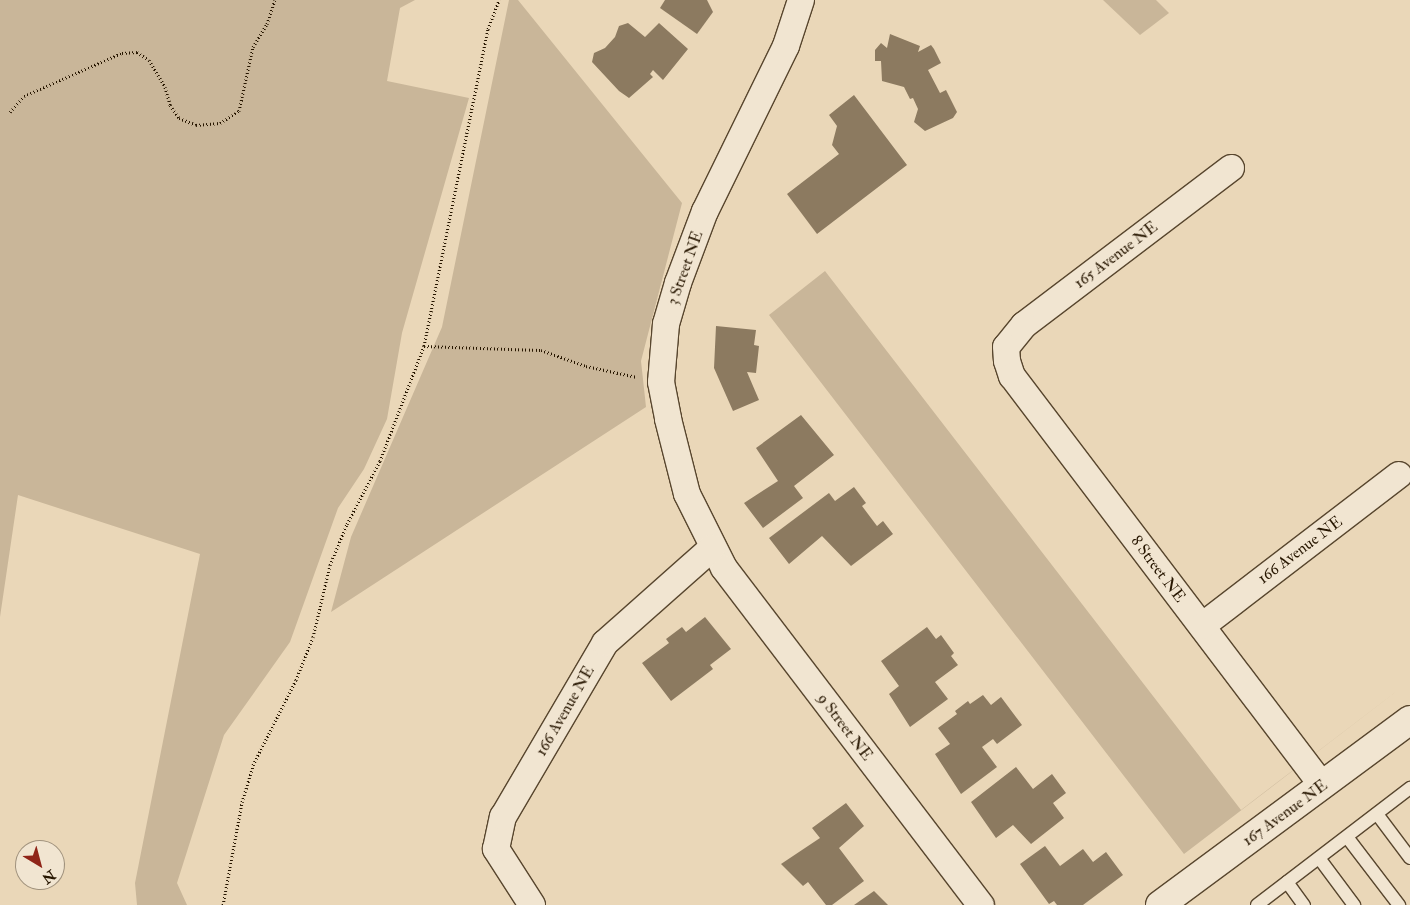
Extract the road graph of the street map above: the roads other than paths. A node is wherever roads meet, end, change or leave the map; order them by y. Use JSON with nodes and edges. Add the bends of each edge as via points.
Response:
{"nodes":[{"id":1,"x":801,"y":0,"type":"edge"},
{"id":2,"x":1231,"y":168,"type":"dead end"},
{"id":3,"x":1006,"y":347,"type":"joint"},
{"id":4,"x":1399,"y":475,"type":"dead end"},
{"id":5,"x":712,"y":548,"type":"junction"},
{"id":6,"x":1202,"y":626,"type":"junction"},
{"id":7,"x":1410,"y":720,"type":"edge"},
{"id":8,"x":1322,"y":785,"type":"junction"},
{"id":9,"x":1409,"y":792,"type":"edge"},
{"id":10,"x":1377,"y":814,"type":"junction"},
{"id":11,"x":1347,"y":836,"type":"junction"},
{"id":12,"x":1319,"y":858,"type":"junction"},
{"id":13,"x":1410,"y":858,"type":"edge"},
{"id":14,"x":1287,"y":882,"type":"junction"},
{"id":15,"x":532,"y":905,"type":"edge"},
{"id":16,"x":981,"y":905,"type":"edge"},
{"id":17,"x":1160,"y":905,"type":"edge"},
{"id":18,"x":1257,"y":905,"type":"edge"},
{"id":19,"x":1304,"y":905,"type":"edge"},
{"id":20,"x":1354,"y":905,"type":"edge"},
{"id":21,"x":1399,"y":905,"type":"edge"}],
"edges":[{"from":1,"to":5,"type":"street","name":"3 Street NE","via":[[786,46],[705,212],[666,324],[661,382],[687,494]]},
{"from":2,"to":3,"type":"street","name":"165 Avenue NE","via":[[1024,324]]},
{"from":3,"to":6,"type":"street","name":"8 Street NE","via":[[1012,376]]},
{"from":4,"to":6,"type":"street","name":"166 Avenue NE"},
{"from":5,"to":15,"type":"street","name":"166 Avenue NE","via":[[605,643],[502,817],[496,849]]},
{"from":5,"to":16,"type":"street","name":"9 Street NE"},
{"from":6,"to":8,"type":"street","name":"8 Street NE"},
{"from":7,"to":8,"type":"street","name":"167 Avenue NE"},
{"from":8,"to":17,"type":"street","name":"167 Avenue NE"},
{"from":9,"to":10,"type":"lane"},
{"from":10,"to":11,"type":"lane"},
{"from":10,"to":13,"type":"lane"},
{"from":11,"to":12,"type":"lane"},
{"from":11,"to":21,"type":"lane"},
{"from":12,"to":14,"type":"lane"},
{"from":12,"to":20,"type":"lane"},
{"from":14,"to":18,"type":"lane"},
{"from":14,"to":19,"type":"lane"}]}
